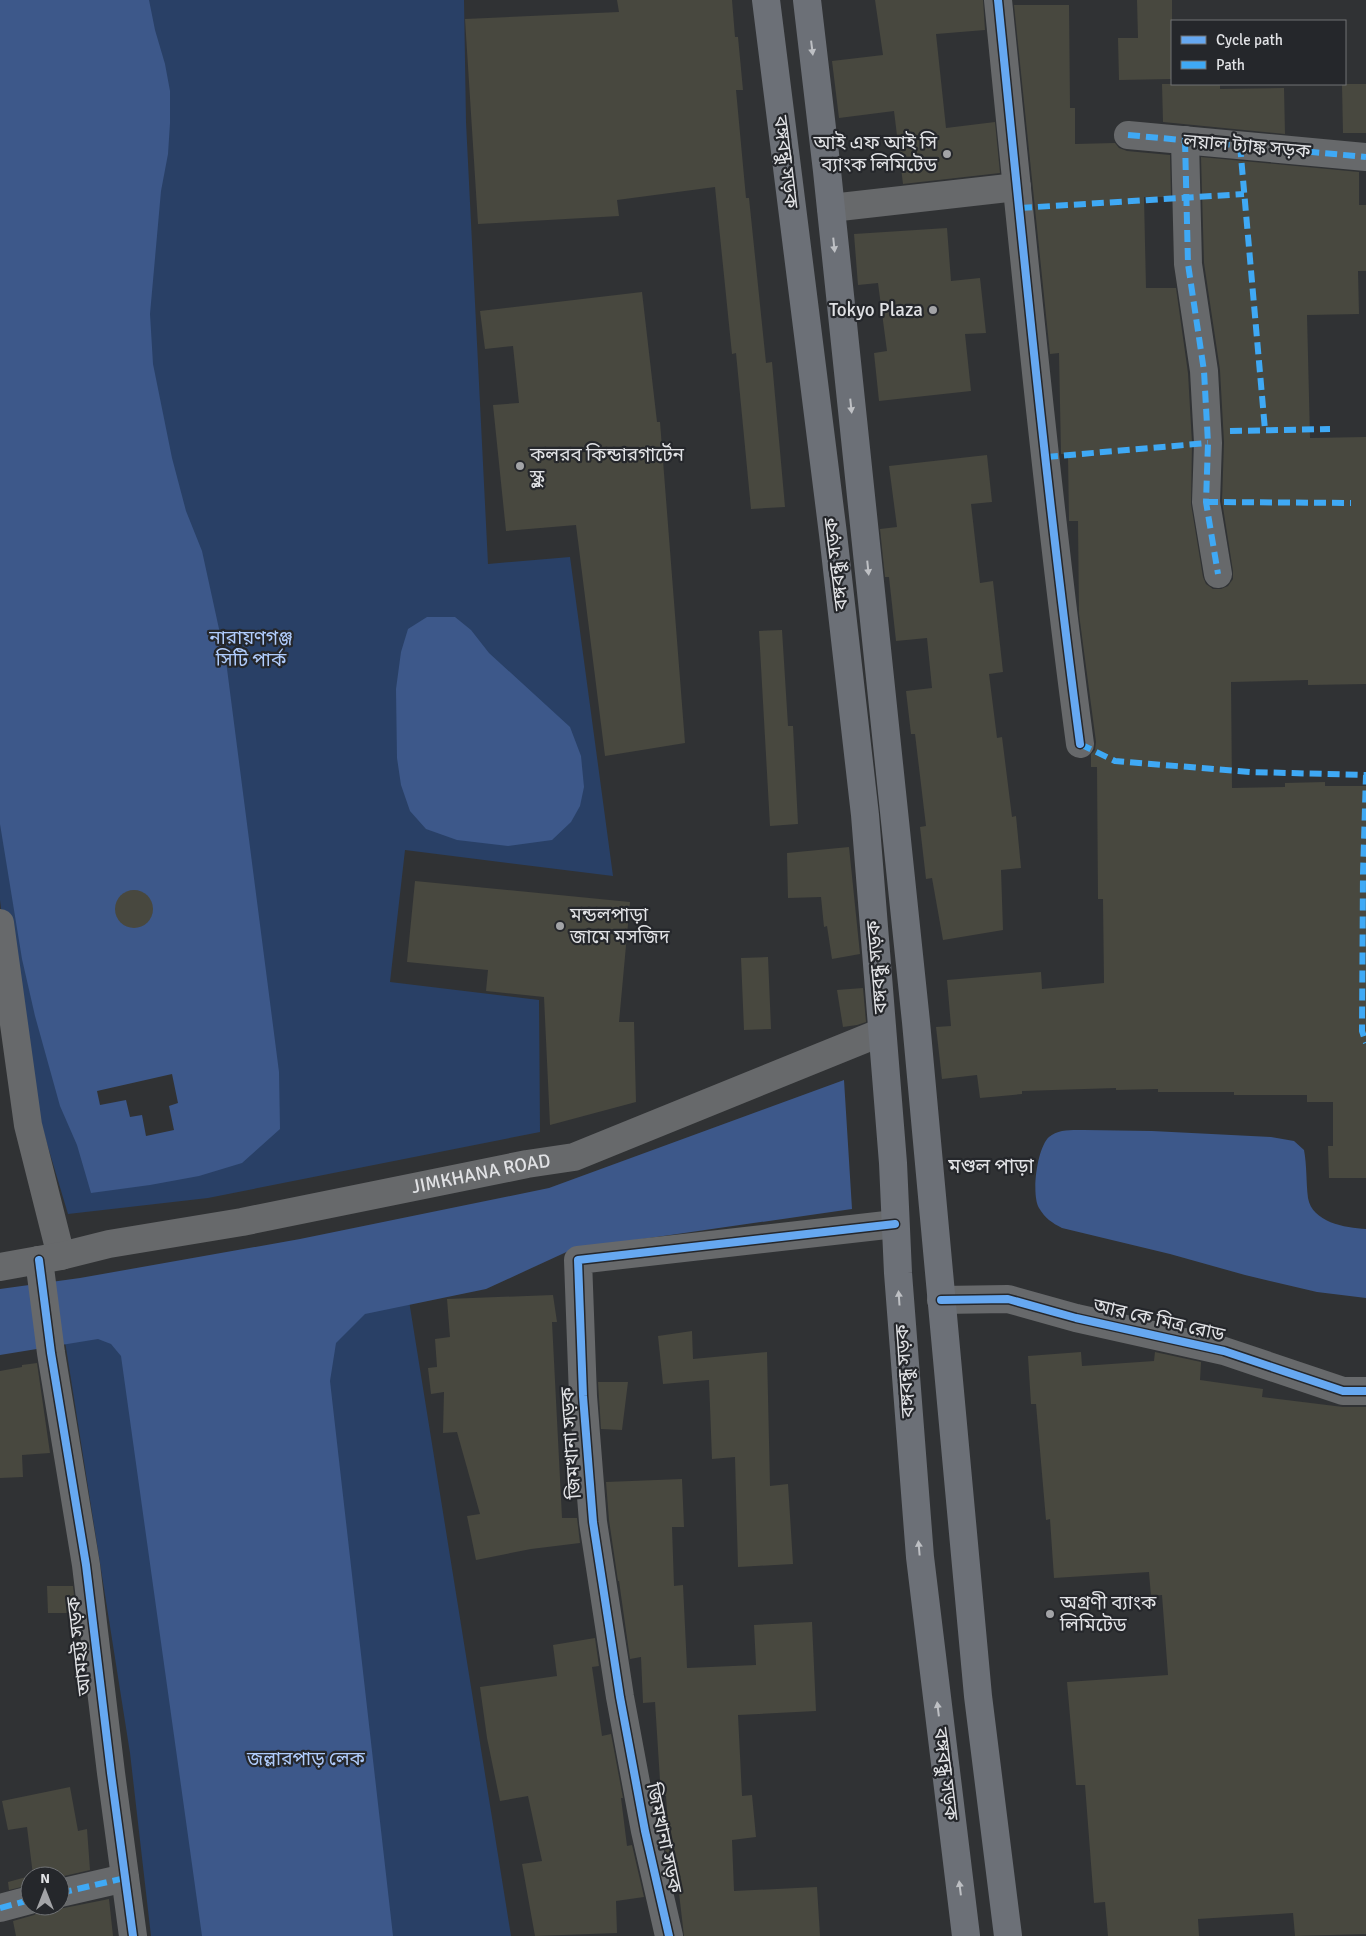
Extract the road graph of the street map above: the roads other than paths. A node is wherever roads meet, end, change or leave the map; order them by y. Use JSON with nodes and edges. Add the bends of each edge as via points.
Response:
{"nodes":[{"id":1,"x":766,"y":0,"type":"edge"},
{"id":2,"x":807,"y":0,"type":"edge"},
{"id":3,"x":998,"y":0,"type":"edge"},
{"id":4,"x":1128,"y":135,"type":"dead end"},
{"id":5,"x":1185,"y":140,"type":"junction"},
{"id":6,"x":1366,"y":157,"type":"edge"},
{"id":7,"x":1017,"y":187,"type":"junction"},
{"id":8,"x":831,"y":208,"type":"junction"},
{"id":9,"x":1218,"y":574,"type":"dead end"},
{"id":10,"x":1080,"y":744,"type":"dead end"},
{"id":11,"x":0,"y":922,"type":"edge"},
{"id":12,"x":882,"y":1032,"type":"junction"},
{"id":13,"x":896,"y":1224,"type":"junction"},
{"id":14,"x":47,"y":1263,"type":"junction"},
{"id":15,"x":0,"y":1267,"type":"edge"},
{"id":16,"x":941,"y":1300,"type":"junction"},
{"id":17,"x":1366,"y":1391,"type":"edge"},
{"id":18,"x":125,"y":1878,"type":"junction"},
{"id":19,"x":70,"y":1891,"type":"edge"},
{"id":20,"x":20,"y":1903,"type":"edge"},
{"id":21,"x":0,"y":1908,"type":"edge"},
{"id":22,"x":133,"y":1936,"type":"edge"},
{"id":23,"x":669,"y":1936,"type":"edge"},
{"id":24,"x":966,"y":1936,"type":"edge"},
{"id":25,"x":1008,"y":1936,"type":"edge"}],
"edges":[{"from":1,"to":12,"type":"main road","name":"বঙ্গবন্ধু সড়ক","via":[[865,815]]},
{"from":2,"to":8,"type":"main road","name":"বঙ্গবন্ধু সড়ক","one_way":true},
{"from":3,"to":7,"type":"street"},
{"from":4,"to":5,"type":"street","name":"লয়াল ট্যাঙ্ক সড়ক"},
{"from":5,"to":6,"type":"street","name":"লয়াল ট্যাঙ্ক সড়ক"},
{"from":5,"to":9,"type":"street","via":[[1188,264],[1204,371],[1208,443],[1206,502]]},
{"from":7,"to":8,"type":"street"},
{"from":7,"to":10,"type":"street"},
{"from":8,"to":16,"type":"main road","name":"বঙ্গবন্ধু সড়ক","one_way":true,"via":[[916,1022]]},
{"from":11,"to":14,"type":"street","name":"আমহট্ট সড়ক"},
{"from":12,"to":13,"type":"main road","name":"বঙ্গবন্ধু সড়ক"},
{"from":12,"to":14,"type":"street","name":"JIMKHANA ROAD","via":[[574,1157],[242,1222],[110,1244]]},
{"from":13,"to":23,"type":"street","name":"জিমখানা সড়ক","via":[[578,1260],[583,1396],[593,1522],[620,1697]]},
{"from":24,"to":13,"type":"main road","name":"বঙ্গবন্ধু সড়ক","one_way":true,"via":[[920,1557]]},
{"from":14,"to":15,"type":"street","name":"JIMKHANA ROAD"},
{"from":14,"to":18,"type":"street","name":"আমহট্ট সড়ক","via":[[51,1353],[86,1565]]},
{"from":16,"to":17,"type":"street","name":"আর কে মিত্র রোড","via":[[1008,1299],[1076,1318],[1224,1351],[1343,1391]]},
{"from":16,"to":25,"type":"main road","name":"বঙ্গবন্ধু সড়ক","via":[[978,1696]]},
{"from":18,"to":19,"type":"street"},
{"from":18,"to":22,"type":"street","name":"আমহট্ট সড়ক"},
{"from":20,"to":21,"type":"street"}]}
